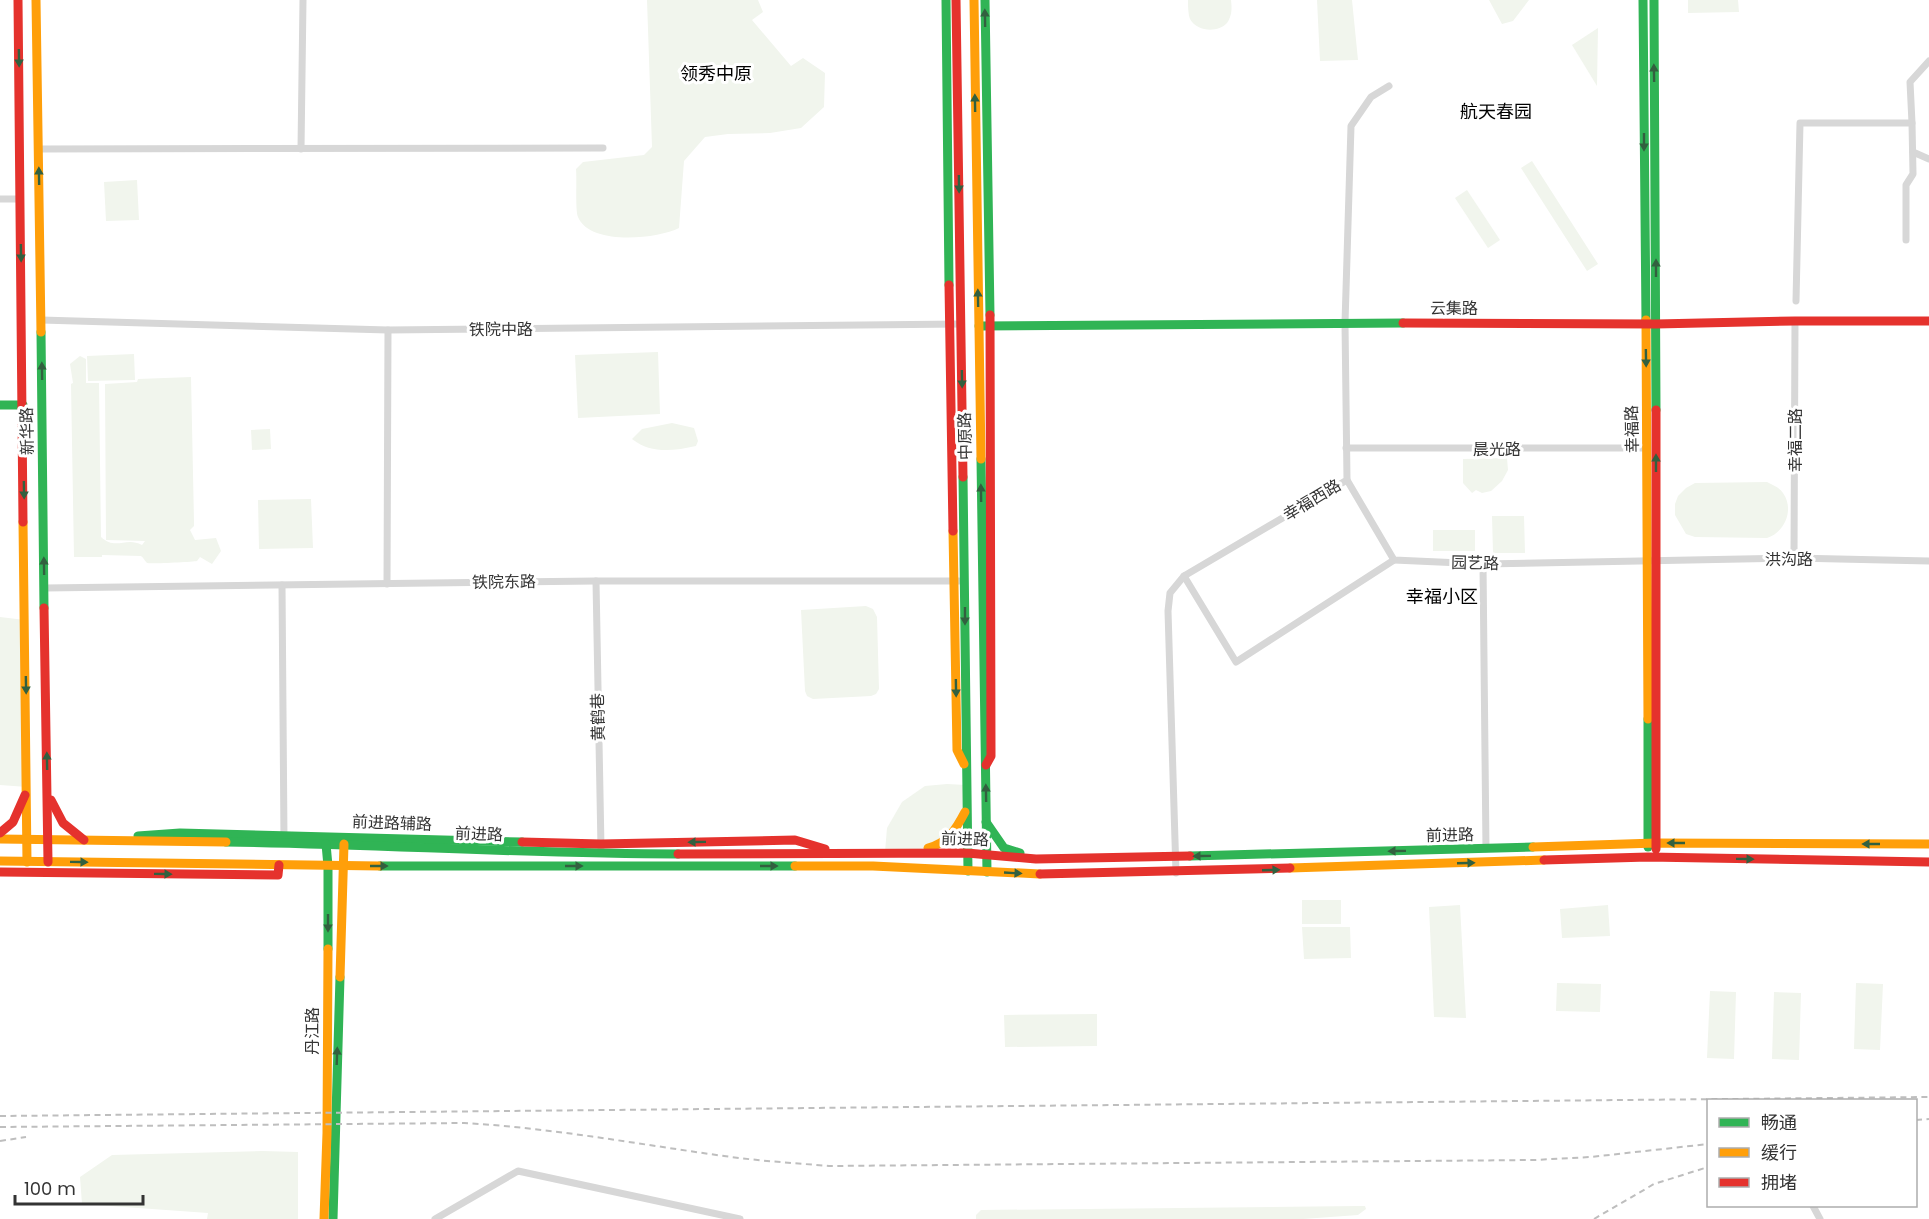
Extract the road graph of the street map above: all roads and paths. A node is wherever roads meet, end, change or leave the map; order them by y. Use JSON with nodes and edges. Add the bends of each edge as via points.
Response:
{"nodes":[{"id":1,"x":18,"y":0,"type":"edge"},
{"id":2,"x":36,"y":0,"type":"edge"},
{"id":3,"x":303,"y":0,"type":"edge"},
{"id":4,"x":946,"y":0,"type":"edge"},
{"id":5,"x":956,"y":0,"type":"edge"},
{"id":6,"x":974,"y":0,"type":"edge"},
{"id":7,"x":985,"y":0,"type":"edge"},
{"id":8,"x":1643,"y":0,"type":"edge"},
{"id":9,"x":1654,"y":0,"type":"edge"},
{"id":10,"x":1929,"y":61,"type":"edge"},
{"id":11,"x":1389,"y":86,"type":"dead end"},
{"id":12,"x":1912,"y":123,"type":"junction"},
{"id":13,"x":603,"y":148,"type":"dead end"},
{"id":14,"x":38,"y":149,"type":"junction"},
{"id":15,"x":301,"y":149,"type":"junction"},
{"id":16,"x":1912,"y":152,"type":"junction"},
{"id":17,"x":1929,"y":159,"type":"edge"},
{"id":18,"x":0,"y":199,"type":"edge"},
{"id":19,"x":20,"y":199,"type":"junction"},
{"id":20,"x":1905,"y":240,"type":"dead end"},
{"id":21,"x":1796,"y":301,"type":"dead end"},
{"id":22,"x":41,"y":320,"type":"junction"},
{"id":23,"x":1795,"y":321,"type":"junction"},
{"id":24,"x":1929,"y":321,"type":"edge"},
{"id":25,"x":1345,"y":323,"type":"junction"},
{"id":26,"x":949,"y":324,"type":"junction"},
{"id":27,"x":961,"y":324,"type":"junction"},
{"id":28,"x":1645,"y":324,"type":"junction"},
{"id":29,"x":1656,"y":324,"type":"junction"},
{"id":30,"x":979,"y":326,"type":"junction"},
{"id":31,"x":990,"y":327,"type":"junction"},
{"id":32,"x":388,"y":330,"type":"junction"},
{"id":33,"x":0,"y":405,"type":"edge"},
{"id":34,"x":23,"y":405,"type":"junction"},
{"id":35,"x":1346,"y":448,"type":"junction"},
{"id":36,"x":1647,"y":448,"type":"junction"},
{"id":37,"x":1347,"y":480,"type":"junction"},
{"id":38,"x":1794,"y":558,"type":"junction"},
{"id":39,"x":1394,"y":560,"type":"junction"},
{"id":40,"x":1652,"y":561,"type":"junction"},
{"id":41,"x":1929,"y":561,"type":"edge"},
{"id":42,"x":1483,"y":564,"type":"junction"},
{"id":43,"x":1184,"y":576,"type":"junction"},
{"id":44,"x":596,"y":581,"type":"junction"},
{"id":45,"x":960,"y":581,"type":"junction"},
{"id":46,"x":387,"y":584,"type":"junction"},
{"id":47,"x":282,"y":585,"type":"junction"},
{"id":48,"x":45,"y":588,"type":"junction"},
{"id":49,"x":985,"y":768,"type":"junction"},
{"id":50,"x":27,"y":787,"type":"junction"},
{"id":51,"x":48,"y":790,"type":"junction"},
{"id":52,"x":966,"y":809,"type":"junction"},
{"id":53,"x":986,"y":822,"type":"junction"},
{"id":54,"x":0,"y":833,"type":"edge"},
{"id":55,"x":0,"y":839,"type":"edge"},
{"id":56,"x":28,"y":839,"type":"junction"},
{"id":57,"x":284,"y":839,"type":"junction"},
{"id":58,"x":48,"y":840,"type":"junction"},
{"id":59,"x":86,"y":840,"type":"junction"},
{"id":60,"x":1652,"y":843,"type":"junction"},
{"id":61,"x":326,"y":844,"type":"junction"},
{"id":62,"x":344,"y":844,"type":"junction"},
{"id":63,"x":1929,"y":844,"type":"edge"},
{"id":64,"x":601,"y":849,"type":"junction"},
{"id":65,"x":1486,"y":849,"type":"junction"},
{"id":66,"x":901,"y":852,"type":"junction"},
{"id":67,"x":967,"y":853,"type":"junction"},
{"id":68,"x":987,"y":854,"type":"junction"},
{"id":69,"x":1176,"y":856,"type":"junction"},
{"id":70,"x":1652,"y":857,"type":"junction"},
{"id":71,"x":1036,"y":859,"type":"junction"},
{"id":72,"x":0,"y":861,"type":"edge"},
{"id":73,"x":27,"y":861,"type":"junction"},
{"id":74,"x":48,"y":862,"type":"junction"},
{"id":75,"x":1929,"y":862,"type":"edge"},
{"id":76,"x":279,"y":865,"type":"junction"},
{"id":77,"x":328,"y":866,"type":"junction"},
{"id":78,"x":344,"y":866,"type":"junction"},
{"id":79,"x":968,"y":871,"type":"junction"},
{"id":80,"x":0,"y":872,"type":"edge"},
{"id":81,"x":987,"y":872,"type":"junction"},
{"id":82,"x":1176,"y":873,"type":"junction"},
{"id":83,"x":324,"y":1219,"type":"edge"},
{"id":84,"x":333,"y":1219,"type":"edge"},
{"id":85,"x":435,"y":1219,"type":"edge"},
{"id":86,"x":740,"y":1219,"type":"edge"}],
"edges":[{"from":1,"to":19,"type":"main road","name":"新华路","one_way":true},
{"from":2,"to":14,"type":"main road","name":"新华路"},
{"from":3,"to":15,"type":"street"},
{"from":4,"to":26,"type":"main road"},
{"from":5,"to":27,"type":"main road","name":"中原路","one_way":true},
{"from":30,"to":6,"type":"main road","name":"中原路","one_way":true},
{"from":31,"to":7,"type":"main road","one_way":true},
{"from":8,"to":28,"type":"main road","name":"幸福路","one_way":true},
{"from":29,"to":9,"type":"main road","name":"幸福路","one_way":true},
{"from":10,"to":12,"type":"street","via":[[1910,82]]},
{"from":11,"to":25,"type":"street","name":"幸福西路","via":[[1371,97],[1351,126]]},
{"from":12,"to":16,"type":"street"},
{"from":12,"to":21,"type":"street","via":[[1800,123]]},
{"from":13,"to":15,"type":"street"},
{"from":14,"to":15,"type":"street"},
{"from":22,"to":14,"type":"main road","name":"新华路","one_way":true},
{"from":16,"to":17,"type":"street"},
{"from":16,"to":20,"type":"street","via":[[1913,174],[1906,185]]},
{"from":18,"to":19,"type":"street"},
{"from":19,"to":34,"type":"main road","name":"新华路","one_way":true},
{"from":22,"to":32,"type":"street","name":"铁院中路"},
{"from":48,"to":22,"type":"main road","name":"新华路","one_way":true},
{"from":23,"to":24,"type":"main road","name":"云集路"},
{"from":23,"to":29,"type":"main road","name":"云集路"},
{"from":23,"to":38,"type":"street","name":"幸福二路"},
{"from":25,"to":28,"type":"main road","name":"云集路"},
{"from":25,"to":31,"type":"main road","name":"云集路"},
{"from":25,"to":35,"type":"street","name":"幸福西路"},
{"from":26,"to":27,"type":"street","name":"铁院中路"},
{"from":26,"to":32,"type":"street","name":"铁院中路"},
{"from":26,"to":45,"type":"main road"},
{"from":27,"to":45,"type":"main road","name":"中原路","one_way":true},
{"from":28,"to":29,"type":"main road","name":"云集路"},
{"from":28,"to":36,"type":"main road","name":"幸福路","one_way":true},
{"from":40,"to":29,"type":"main road","name":"幸福路","one_way":true},
{"from":30,"to":31,"type":"main road","name":"云集路"},
{"from":49,"to":30,"type":"main road","name":"中原路","one_way":true},
{"from":31,"to":49,"type":"main road","via":[[991,756]]},
{"from":32,"to":46,"type":"street"},
{"from":33,"to":34,"type":"main road"},
{"from":34,"to":50,"type":"main road","name":"新华路","one_way":true},
{"from":35,"to":36,"type":"street","name":"晨光路"},
{"from":35,"to":37,"type":"street","name":"幸福西路"},
{"from":36,"to":40,"type":"main road","name":"幸福路"},
{"from":37,"to":39,"type":"street"},
{"from":37,"to":43,"type":"street","name":"幸福西路"},
{"from":38,"to":40,"type":"street","name":"洪沟路"},
{"from":38,"to":41,"type":"street","name":"洪沟路"},
{"from":39,"to":42,"type":"street","name":"园艺路"},
{"from":39,"to":43,"type":"street","via":[[1236,662]]},
{"from":40,"to":42,"type":"street","name":"园艺路"},
{"from":40,"to":60,"type":"main road","name":"幸福路"},
{"from":42,"to":65,"type":"street"},
{"from":43,"to":69,"type":"street","name":"幸福西路","via":[[1170,593],[1168,611]]},
{"from":44,"to":45,"type":"street","name":"铁院东路"},
{"from":44,"to":46,"type":"street","name":"铁院东路"},
{"from":44,"to":64,"type":"street","name":"黄鹤巷"},
{"from":45,"to":52,"type":"main road","name":"中原路","one_way":true},
{"from":46,"to":47,"type":"street","name":"铁院东路"},
{"from":47,"to":48,"type":"street","name":"铁院东路"},
{"from":47,"to":57,"type":"street"},
{"from":51,"to":48,"type":"main road","name":"新华路","one_way":true},
{"from":53,"to":49,"type":"main road","name":"中原路","one_way":true},
{"from":50,"to":54,"type":"main road","via":[[18,818]]},
{"from":50,"to":56,"type":"main road","name":"新华路"},
{"from":51,"to":58,"type":"main road","name":"新华路"},
{"from":51,"to":59,"type":"main road","via":[[55,813],[66,829]]},
{"from":52,"to":66,"type":"main road","via":[[954,834],[939,847]]},
{"from":52,"to":67,"type":"main road","name":"中原路"},
{"from":53,"to":68,"type":"main road","name":"中原路"},
{"from":53,"to":71,"type":"main road","via":[[1004,848]]},
{"from":55,"to":56,"type":"main road","name":"前进路"},
{"from":56,"to":58,"type":"main road","name":"前进路"},
{"from":56,"to":73,"type":"main road","name":"新华路"},
{"from":57,"to":59,"type":"main road","name":"前进路"},
{"from":57,"to":61,"type":"main road","name":"前进路"},
{"from":57,"to":64,"type":"main road","name":"前进路辅路"},
{"from":58,"to":59,"type":"main road","name":"前进路"},
{"from":58,"to":74,"type":"main road","name":"新华路"},
{"from":63,"to":60,"type":"main road","name":"前进路","one_way":true},
{"from":60,"to":65,"type":"main road","name":"前进路"},
{"from":60,"to":70,"type":"main road","name":"幸福路"},
{"from":61,"to":62,"type":"main road","name":"前进路"},
{"from":61,"to":77,"type":"main road","name":"丹江路"},
{"from":62,"to":64,"type":"main road","name":"前进路"},
{"from":62,"to":78,"type":"main road","name":"丹江路"},
{"from":66,"to":64,"type":"main road","name":"前进路","one_way":true},
{"from":65,"to":69,"type":"main road","name":"前进路","one_way":true},
{"from":66,"to":67,"type":"main road","name":"前进路"},
{"from":67,"to":68,"type":"main road","name":"前进路"},
{"from":67,"to":79,"type":"main road","name":"中原路"},
{"from":68,"to":71,"type":"main road","name":"前进路"},
{"from":68,"to":81,"type":"main road","name":"中原路"},
{"from":69,"to":71,"type":"main road","name":"前进路"},
{"from":69,"to":82,"type":"street","name":"幸福西路"},
{"from":70,"to":75,"type":"main road","name":"前进路","one_way":true},
{"from":82,"to":70,"type":"main road","name":"前进路","one_way":true},
{"from":72,"to":73,"type":"main road","name":"前进路"},
{"from":73,"to":74,"type":"main road","name":"前进路"},
{"from":74,"to":76,"type":"main road","name":"前进路","one_way":true},
{"from":76,"to":77,"type":"main road","name":"前进路"},
{"from":80,"to":76,"type":"main road","one_way":true,"via":[[278,875]]},
{"from":77,"to":78,"type":"main road","name":"前进路"},
{"from":77,"to":83,"type":"main road","name":"丹江路","one_way":true},
{"from":78,"to":79,"type":"main road","name":"前进路","one_way":true,"via":[[873,866]]},
{"from":84,"to":78,"type":"main road","name":"丹江路","one_way":true},
{"from":79,"to":81,"type":"main road","name":"前进路"},
{"from":81,"to":82,"type":"main road","name":"前进路","one_way":true},
{"from":85,"to":86,"type":"street","via":[[518,1171]]}]}
